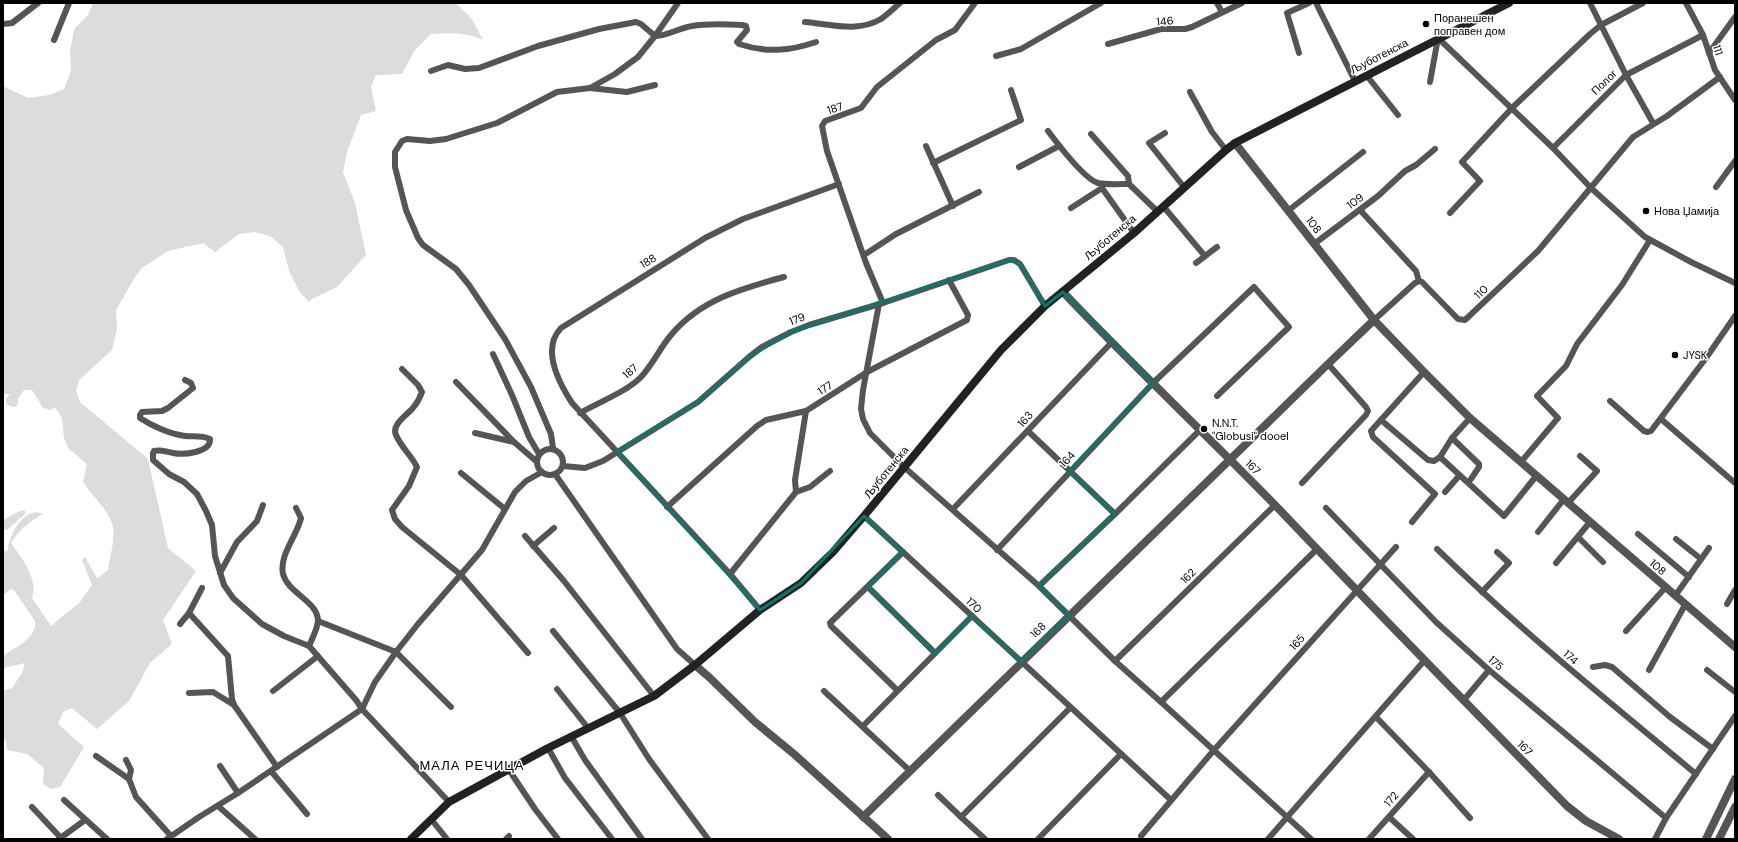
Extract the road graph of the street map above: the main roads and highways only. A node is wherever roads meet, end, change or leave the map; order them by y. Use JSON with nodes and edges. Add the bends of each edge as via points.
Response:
{"nodes":[{"id":1,"x":1509,"y":3,"type":"edge"},
{"id":2,"x":411,"y":839,"type":"edge"}],
"edges":[{"from":1,"to":2,"type":"main road","name":"Љуботенска","via":[[1235,143],[1134,233],[1045,306],[1000,350],[864,516],[833,552],[801,583],[760,610],[654,696],[571,736],[449,802]]}]}
